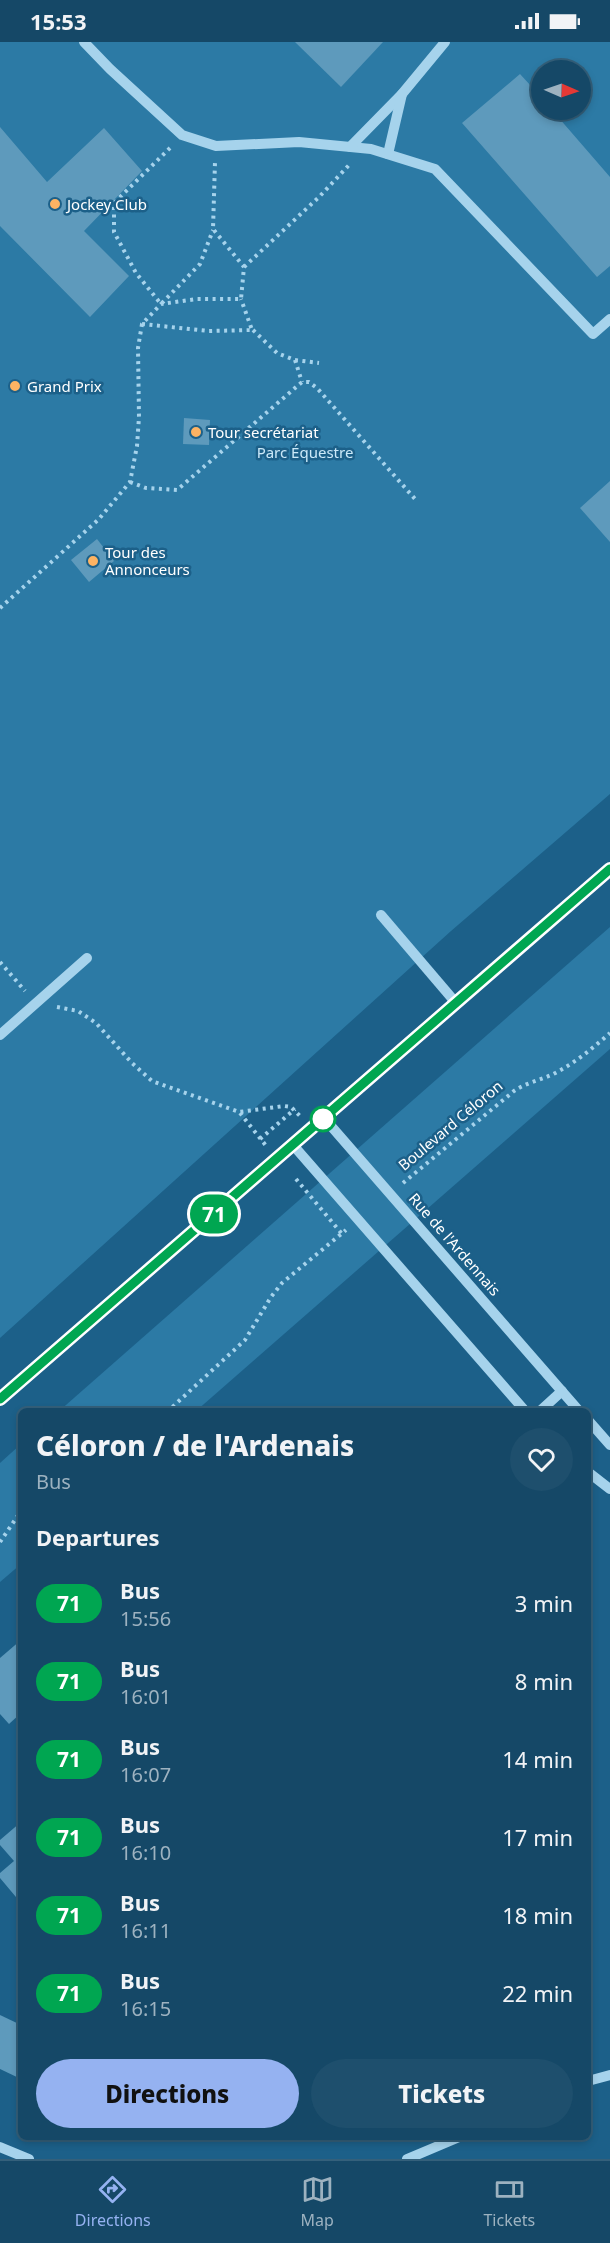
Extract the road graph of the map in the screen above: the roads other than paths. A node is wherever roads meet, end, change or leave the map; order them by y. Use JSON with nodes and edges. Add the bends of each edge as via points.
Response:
{"nodes":[{"id":1,"x":84,"y":42,"type":"edge"},
{"id":2,"x":445,"y":42,"type":"edge"},
{"id":3,"x":402,"y":94,"type":"junction"},
{"id":4,"x":350,"y":147,"type":"junction"},
{"id":5,"x":388,"y":154,"type":"junction"},
{"id":6,"x":610,"y":319,"type":"edge"},
{"id":7,"x":610,"y":869,"type":"edge"},
{"id":8,"x":381,"y":915,"type":"dead end"},
{"id":9,"x":87,"y":958,"type":"dead end"},
{"id":10,"x":456,"y":1004,"type":"junction"},
{"id":11,"x":0,"y":1035,"type":"edge"},
{"id":12,"x":324,"y":1118,"type":"junction"},
{"id":13,"x":293,"y":1145,"type":"junction"},
{"id":14,"x":562,"y":1391,"type":"junction"},
{"id":15,"x":0,"y":1399,"type":"edge"},
{"id":16,"x":523,"y":1408,"type":"edge"},
{"id":17,"x":543,"y":1408,"type":"edge"},
{"id":18,"x":577,"y":1408,"type":"edge"},
{"id":19,"x":591,"y":1423,"type":"edge"},
{"id":20,"x":610,"y":1445,"type":"edge"},
{"id":21,"x":591,"y":1474,"type":"edge"},
{"id":22,"x":610,"y":1489,"type":"edge"},
{"id":23,"x":610,"y":2075,"type":"edge"},
{"id":24,"x":591,"y":2080,"type":"edge"},
{"id":25,"x":452,"y":2140,"type":"edge"},
{"id":26,"x":0,"y":2146,"type":"edge"},
{"id":27,"x":29,"y":2159,"type":"edge"},
{"id":28,"x":407,"y":2159,"type":"edge"}],
"edges":[{"from":1,"to":4,"type":"street","via":[[182,135],[216,146],[299,142]]},
{"from":2,"to":3,"type":"street"},
{"from":3,"to":4,"type":"street"},
{"from":3,"to":5,"type":"street"},
{"from":4,"to":5,"type":"street"},
{"from":5,"to":6,"type":"street","via":[[435,170],[593,334]]},
{"from":7,"to":10,"type":"street"},
{"from":8,"to":10,"type":"street"},
{"from":9,"to":11,"type":"street"},
{"from":10,"to":12,"type":"street"},
{"from":12,"to":13,"type":"street"},
{"from":12,"to":14,"type":"street","name":"Rue de l'Ardennais"},
{"from":13,"to":15,"type":"street"},
{"from":13,"to":16,"type":"street"},
{"from":14,"to":17,"type":"street"},
{"from":14,"to":18,"type":"street","name":"Rue de l'Ardennais"},
{"from":19,"to":20,"type":"street"},
{"from":21,"to":22,"type":"street"},
{"from":23,"to":24,"type":"street"},
{"from":25,"to":28,"type":"street"},
{"from":26,"to":27,"type":"street"}]}
